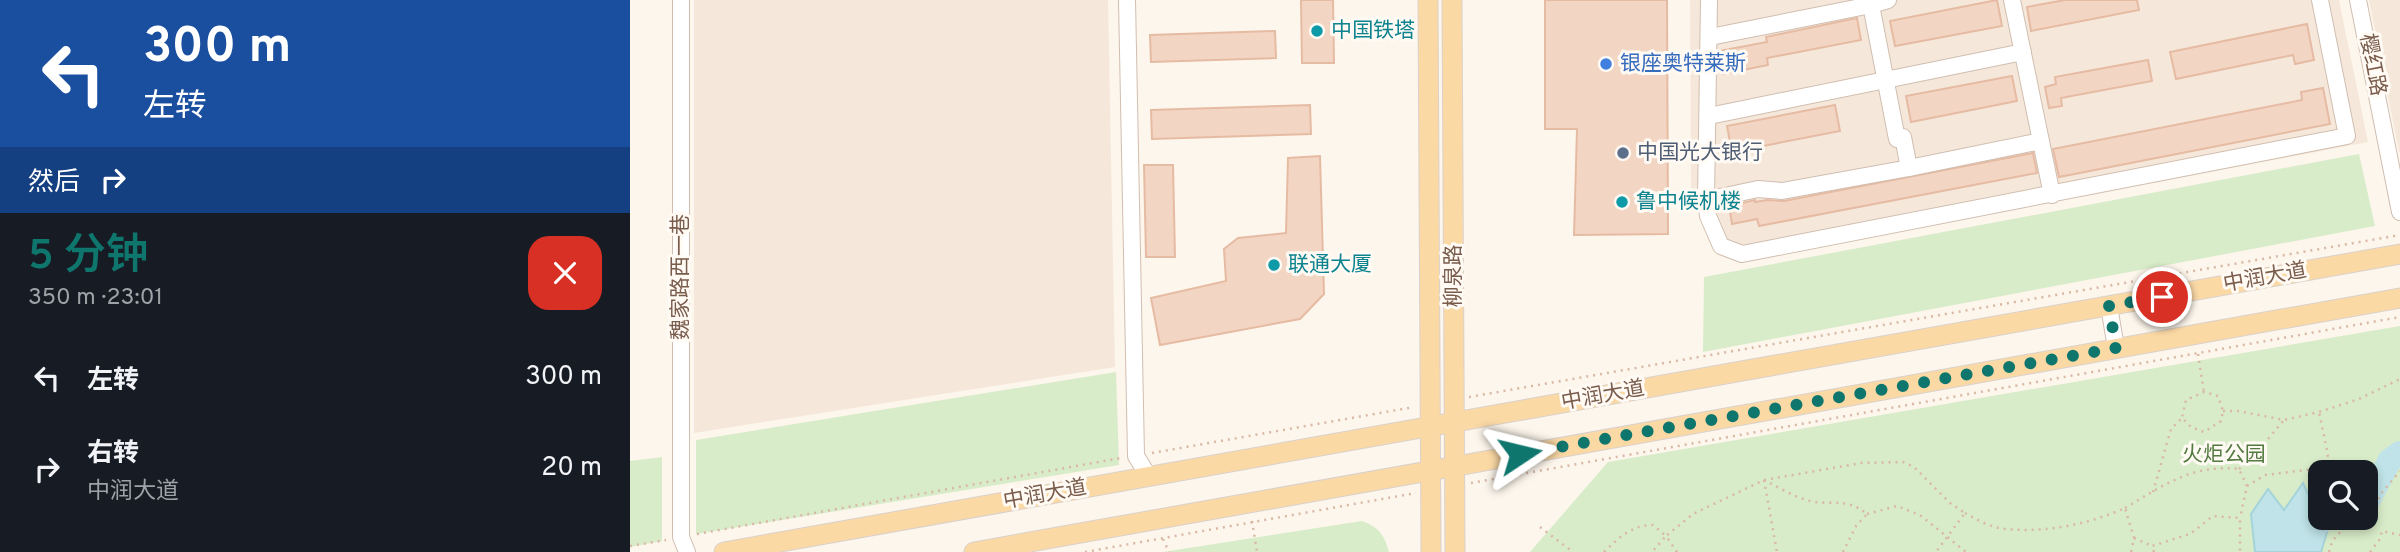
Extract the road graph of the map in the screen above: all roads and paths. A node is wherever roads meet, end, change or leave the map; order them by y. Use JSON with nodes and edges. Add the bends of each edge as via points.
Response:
{"nodes":[{"id":1,"x":681,"y":0,"type":"edge"},
{"id":2,"x":1127,"y":0,"type":"edge"},
{"id":3,"x":1428,"y":0,"type":"edge"},
{"id":4,"x":1452,"y":0,"type":"edge"},
{"id":5,"x":1709,"y":0,"type":"edge"},
{"id":6,"x":1888,"y":0,"type":"edge"},
{"id":7,"x":2012,"y":0,"type":"edge"},
{"id":8,"x":2320,"y":0,"type":"edge"},
{"id":9,"x":2358,"y":0,"type":"edge"},
{"id":10,"x":1871,"y":5,"type":"junction"},
{"id":11,"x":1710,"y":37,"type":"junction"},
{"id":12,"x":2023,"y":52,"type":"junction"},
{"id":13,"x":1885,"y":79,"type":"junction"},
{"id":14,"x":1709,"y":116,"type":"junction"},
{"id":15,"x":2041,"y":141,"type":"junction"},
{"id":16,"x":1909,"y":168,"type":"junction"},
{"id":17,"x":2052,"y":195,"type":"junction"},
{"id":18,"x":1706,"y":200,"type":"junction"},
{"id":19,"x":2400,"y":212,"type":"edge"},
{"id":20,"x":2400,"y":235,"type":"edge"},
{"id":21,"x":2400,"y":254,"type":"edge"},
{"id":22,"x":2400,"y":298,"type":"edge"},
{"id":23,"x":2109,"y":306,"type":"junction"},
{"id":24,"x":2400,"y":317,"type":"edge"},
{"id":25,"x":2196,"y":344,"type":"junction"},
{"id":26,"x":2116,"y":348,"type":"junction"},
{"id":27,"x":2400,"y":379,"type":"edge"},
{"id":28,"x":2204,"y":392,"type":"junction"},
{"id":29,"x":1454,"y":400,"type":"junction"},
{"id":30,"x":1430,"y":404,"type":"junction"},
{"id":31,"x":2223,"y":411,"type":"junction"},
{"id":32,"x":2319,"y":412,"type":"junction"},
{"id":33,"x":2182,"y":418,"type":"junction"},
{"id":34,"x":2284,"y":420,"type":"junction"},
{"id":35,"x":1455,"y":422,"type":"junction"},
{"id":36,"x":1431,"y":427,"type":"junction"},
{"id":37,"x":1136,"y":456,"type":"junction"},
{"id":38,"x":2239,"y":469,"type":"junction"},
{"id":39,"x":2400,"y":471,"type":"edge"},
{"id":40,"x":1455,"y":476,"type":"junction"},
{"id":41,"x":1149,"y":477,"type":"junction"},
{"id":42,"x":1764,"y":480,"type":"junction"},
{"id":43,"x":1431,"y":481,"type":"junction"},
{"id":44,"x":2247,"y":486,"type":"junction"},
{"id":45,"x":2153,"y":492,"type":"junction"},
{"id":46,"x":2378,"y":501,"type":"edge"},
{"id":47,"x":2125,"y":508,"type":"junction"},
{"id":48,"x":1251,"y":513,"type":"junction"},
{"id":49,"x":1965,"y":513,"type":"junction"},
{"id":50,"x":1867,"y":514,"type":"junction"},
{"id":51,"x":2240,"y":518,"type":"junction"},
{"id":52,"x":1540,"y":527,"type":"dead end"},
{"id":53,"x":2343,"y":530,"type":"edge"},
{"id":54,"x":2400,"y":535,"type":"edge"},
{"id":55,"x":1666,"y":536,"type":"junction"},
{"id":56,"x":1948,"y":537,"type":"junction"},
{"id":57,"x":2134,"y":537,"type":"junction"},
{"id":58,"x":684,"y":545,"type":"edge"},
{"id":59,"x":630,"y":546,"type":"edge"},
{"id":60,"x":2152,"y":546,"type":"junction"},
{"id":61,"x":724,"y":552,"type":"edge"},
{"id":62,"x":974,"y":552,"type":"edge"},
{"id":63,"x":1085,"y":552,"type":"edge"},
{"id":64,"x":1257,"y":552,"type":"edge"},
{"id":65,"x":1431,"y":552,"type":"edge"},
{"id":66,"x":1455,"y":552,"type":"edge"},
{"id":67,"x":1573,"y":552,"type":"edge"},
{"id":68,"x":1604,"y":552,"type":"edge"},
{"id":69,"x":1652,"y":552,"type":"edge"},
{"id":70,"x":1676,"y":552,"type":"edge"},
{"id":71,"x":1777,"y":552,"type":"edge"},
{"id":72,"x":1843,"y":552,"type":"edge"},
{"id":73,"x":1936,"y":552,"type":"edge"},
{"id":74,"x":1966,"y":552,"type":"edge"},
{"id":75,"x":2131,"y":552,"type":"edge"},
{"id":76,"x":2154,"y":552,"type":"edge"},
{"id":77,"x":2240,"y":552,"type":"edge"},
{"id":78,"x":2329,"y":552,"type":"edge"},
{"id":79,"x":2371,"y":552,"type":"edge"}],
"edges":[{"from":1,"to":58,"type":"street","name":"魏家路西一巷"},
{"from":2,"to":37,"type":"street"},
{"from":3,"to":30,"type":"main road","name":"柳泉路"},
{"from":4,"to":29,"type":"main road","name":"柳泉路"},
{"from":5,"to":11,"type":"street"},
{"from":6,"to":10,"type":"street"},
{"from":7,"to":12,"type":"street"},
{"from":8,"to":17,"type":"street","via":[[2347,136]]},
{"from":9,"to":19,"type":"street","name":"樱红路"},
{"from":10,"to":11,"type":"street"},
{"from":10,"to":13,"type":"street"},
{"from":11,"to":14,"type":"street"},
{"from":12,"to":13,"type":"street"},
{"from":12,"to":15,"type":"street"},
{"from":13,"to":14,"type":"street"},
{"from":13,"to":16,"type":"street","via":[[1897,139],[1903,138]]},
{"from":14,"to":18,"type":"street"},
{"from":15,"to":16,"type":"street"},
{"from":15,"to":17,"type":"street"},
{"from":16,"to":18,"type":"street"},
{"from":17,"to":18,"type":"street","via":[[1742,254],[1721,246]]},
{"from":20,"to":29,"type":"path"},
{"from":21,"to":23,"type":"main road","name":"中润大道"},
{"from":22,"to":25,"type":"main road","name":"中润大道"},
{"from":23,"to":26,"type":"street"},
{"from":23,"to":35,"type":"main road","name":"中润大道"},
{"from":24,"to":25,"type":"path"},
{"from":25,"to":26,"type":"main road","name":"中润大道"},
{"from":25,"to":28,"type":"path"},
{"from":25,"to":40,"type":"path"},
{"from":26,"to":40,"type":"main road","name":"中润大道"},
{"from":27,"to":32,"type":"path"},
{"from":28,"to":31,"type":"path","via":[[2218,396]]},
{"from":28,"to":33,"type":"path","via":[[2186,400]]},
{"from":29,"to":35,"type":"main road","name":"柳泉路"},
{"from":30,"to":36,"type":"main road","name":"柳泉路"},
{"from":30,"to":37,"type":"path"},
{"from":31,"to":33,"type":"path","via":[[2221,421],[2204,432]]},
{"from":31,"to":34,"type":"path"},
{"from":32,"to":34,"type":"path"},
{"from":32,"to":44,"type":"path","via":[[2328,455],[2322,468],[2265,475]]},
{"from":33,"to":45,"type":"path","via":[[2171,429]]},
{"from":34,"to":38,"type":"path"},
{"from":35,"to":36,"type":"main road","name":"中润大道"},
{"from":35,"to":40,"type":"main road","name":"柳泉路"},
{"from":36,"to":41,"type":"main road","name":"中润大道"},
{"from":36,"to":43,"type":"main road","name":"柳泉路"},
{"from":37,"to":41,"type":"street"},
{"from":37,"to":58,"type":"path"},
{"from":38,"to":44,"type":"path"},
{"from":38,"to":45,"type":"path","via":[[2192,471]]},
{"from":39,"to":46,"type":"path"},
{"from":40,"to":43,"type":"main road","name":"中润大道"},
{"from":40,"to":66,"type":"main road","name":"柳泉路"},
{"from":41,"to":61,"type":"main road","name":"中润大道"},
{"from":42,"to":49,"type":"path","via":[[1861,463],[1903,462]]},
{"from":42,"to":50,"type":"path","via":[[1810,501],[1856,505]]},
{"from":42,"to":55,"type":"path","via":[[1693,514]]},
{"from":42,"to":71,"type":"path"},
{"from":43,"to":48,"type":"main road","name":"中润大道"},
{"from":43,"to":48,"type":"path"},
{"from":43,"to":65,"type":"main road","name":"柳泉路"},
{"from":44,"to":51,"type":"path"},
{"from":45,"to":47,"type":"path"},
{"from":47,"to":49,"type":"path","via":[[2078,524],[2039,529],[2004,529]]},
{"from":47,"to":57,"type":"path"},
{"from":48,"to":62,"type":"main road","name":"中润大道"},
{"from":48,"to":63,"type":"path"},
{"from":48,"to":64,"type":"path"},
{"from":49,"to":56,"type":"path"},
{"from":50,"to":56,"type":"path","via":[[1897,506],[1920,514]]},
{"from":50,"to":72,"type":"path"},
{"from":51,"to":60,"type":"path","via":[[2213,516],[2190,534]]},
{"from":51,"to":77,"type":"path"},
{"from":52,"to":67,"type":"path"},
{"from":53,"to":78,"type":"path"},
{"from":54,"to":79,"type":"path","via":[[2382,531]]},
{"from":55,"to":68,"type":"path","via":[[1653,525],[1643,525],[1626,531]]},
{"from":55,"to":69,"type":"path"},
{"from":55,"to":70,"type":"path"},
{"from":56,"to":73,"type":"path"},
{"from":56,"to":74,"type":"path"},
{"from":57,"to":60,"type":"path"},
{"from":57,"to":75,"type":"path"},
{"from":58,"to":59,"type":"path"},
{"from":60,"to":76,"type":"path"}]}
